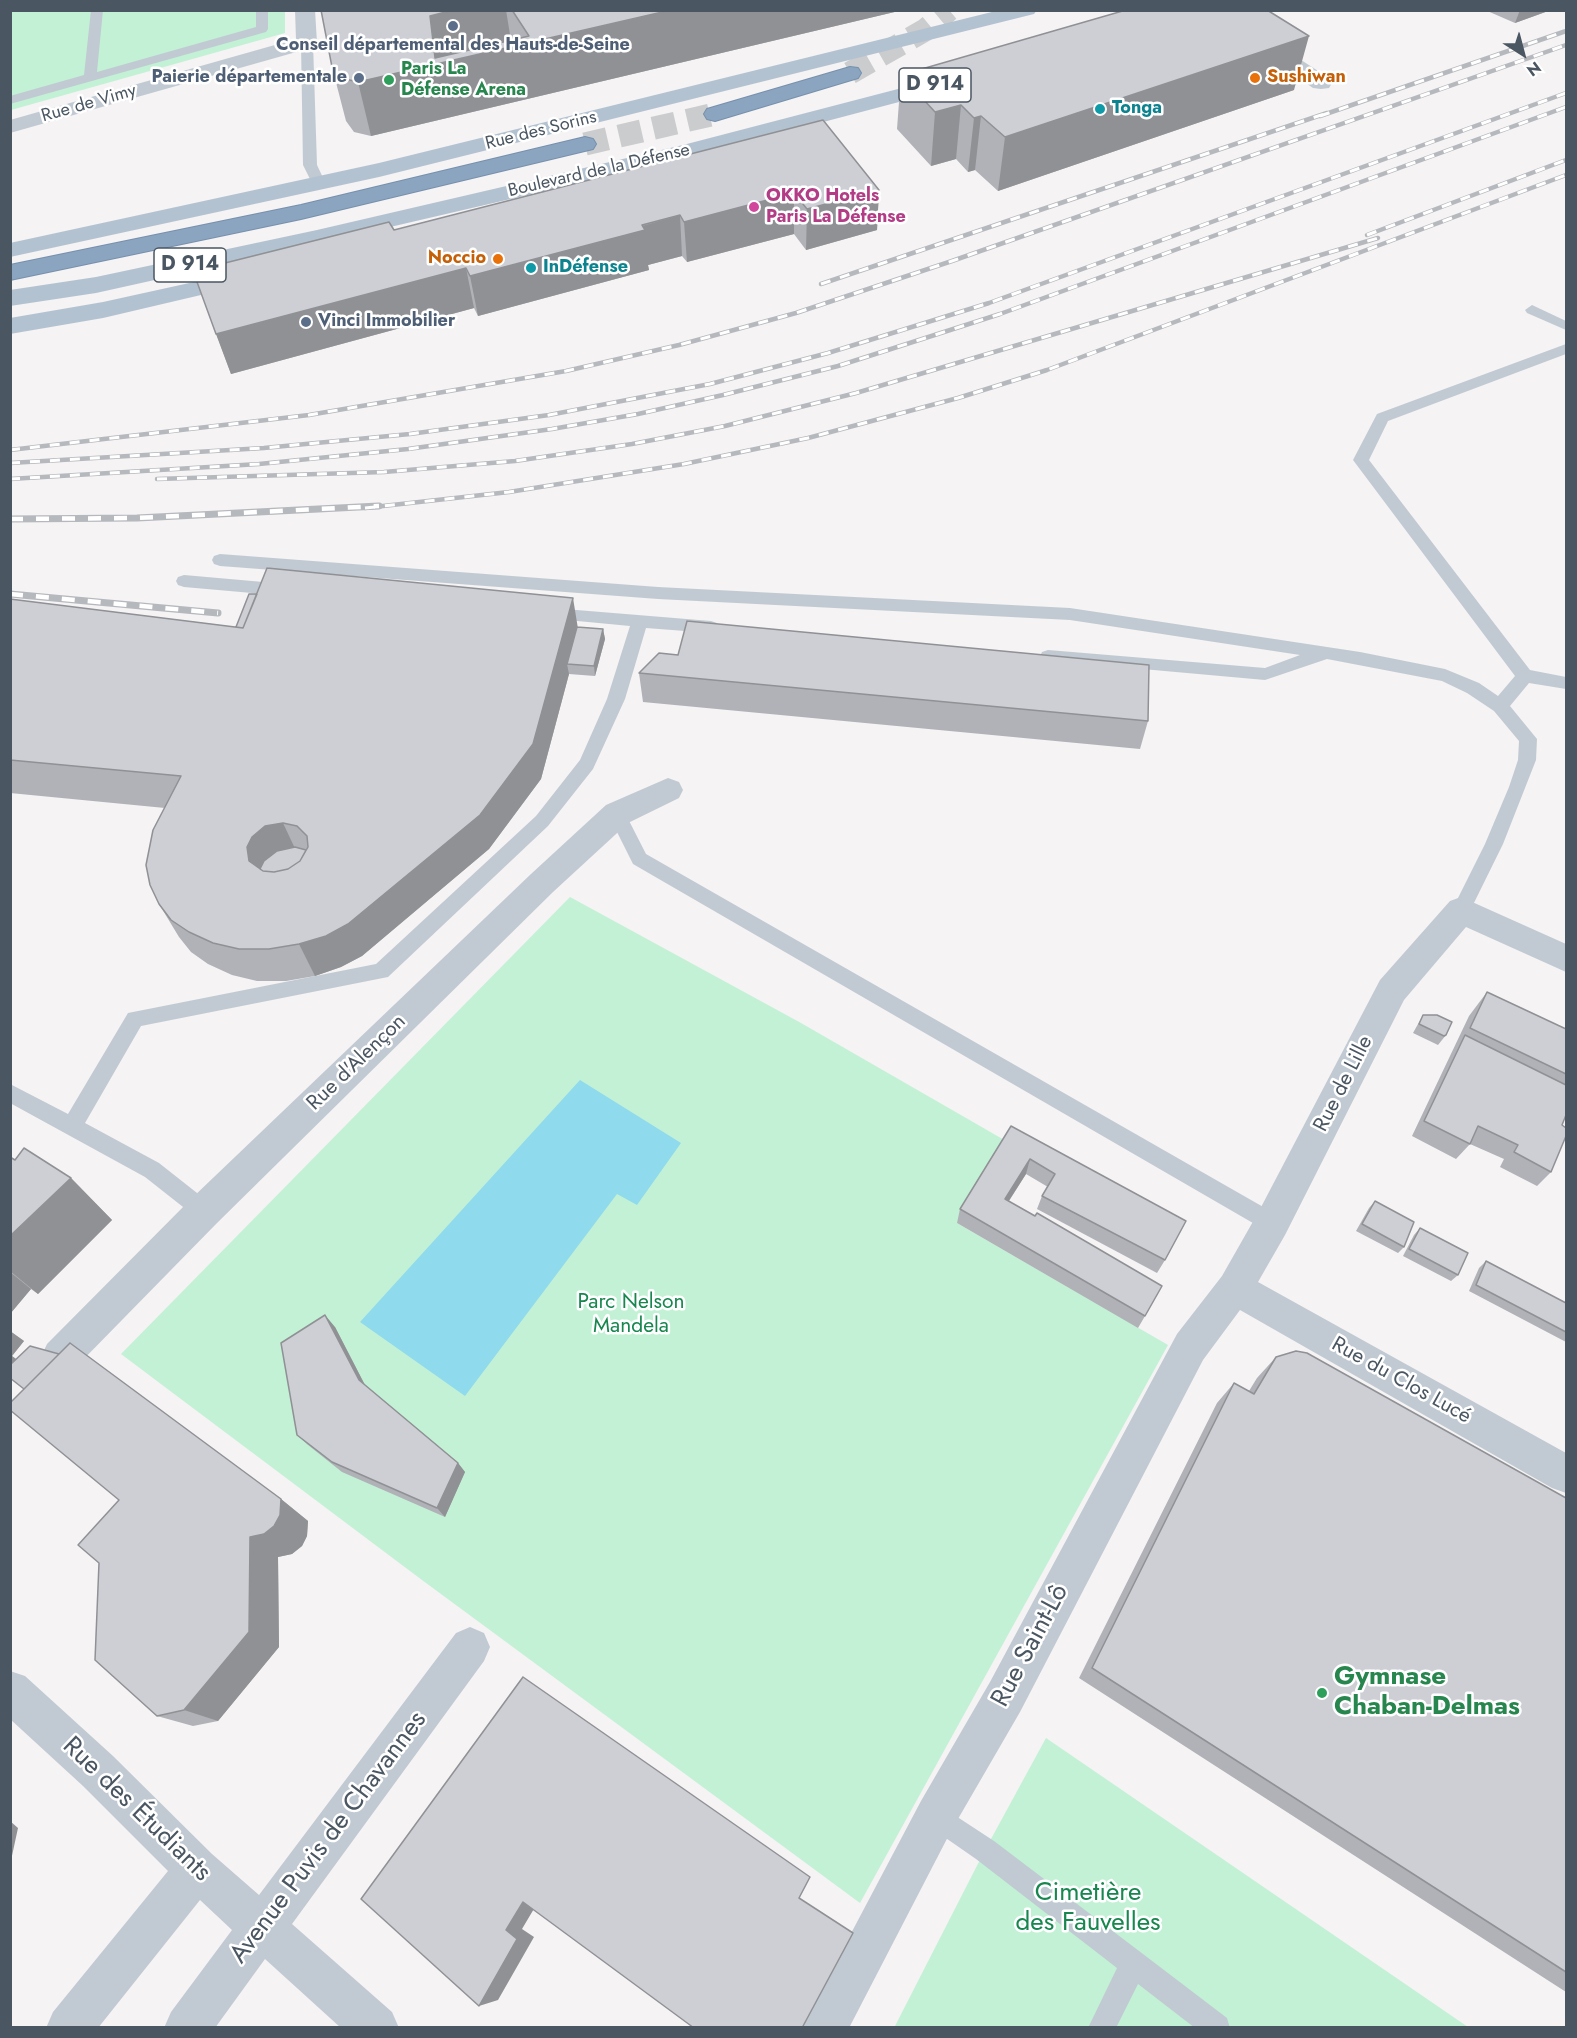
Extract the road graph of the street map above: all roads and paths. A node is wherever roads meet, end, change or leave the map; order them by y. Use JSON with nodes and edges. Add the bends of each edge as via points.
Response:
{"nodes":[{"id":1,"x":97,"y":10,"type":"edge"},
{"id":2,"x":262,"y":10,"type":"edge"},
{"id":3,"x":305,"y":10,"type":"edge"},
{"id":4,"x":1027,"y":10,"type":"edge"},
{"id":5,"x":1248,"y":34,"type":"edge"},
{"id":6,"x":307,"y":43,"type":"junction"},
{"id":7,"x":850,"y":73,"type":"tunnel mouth"},
{"id":8,"x":967,"y":76,"type":"edge"},
{"id":9,"x":90,"y":78,"type":"junction"},
{"id":10,"x":1322,"y":83,"type":"dead end"},
{"id":11,"x":10,"y":100,"type":"edge"},
{"id":12,"x":715,"y":114,"type":"tunnel mouth"},
{"id":13,"x":10,"y":126,"type":"edge"},
{"id":14,"x":585,"y":144,"type":"tunnel mouth"},
{"id":15,"x":318,"y":182,"type":"junction"},
{"id":16,"x":368,"y":225,"type":"junction"},
{"id":17,"x":10,"y":250,"type":"edge"},
{"id":18,"x":327,"y":258,"type":"edge"},
{"id":19,"x":10,"y":273,"type":"edge"},
{"id":20,"x":265,"y":273,"type":"edge"},
{"id":21,"x":10,"y":298,"type":"edge"},
{"id":22,"x":1532,"y":310,"type":"dead end"},
{"id":23,"x":10,"y":326,"type":"edge"},
{"id":24,"x":1566,"y":326,"type":"edge"},
{"id":25,"x":1566,"y":349,"type":"edge"},
{"id":26,"x":220,"y":560,"type":"dead end"},
{"id":27,"x":184,"y":581,"type":"dead end"},
{"id":28,"x":301,"y":592,"type":"edge"},
{"id":29,"x":535,"y":612,"type":"edge"},
{"id":30,"x":640,"y":621,"type":"junction"},
{"id":31,"x":722,"y":628,"type":"edge"},
{"id":32,"x":1029,"y":654,"type":"edge"},
{"id":33,"x":1326,"y":654,"type":"junction"},
{"id":34,"x":1525,"y":676,"type":"junction"},
{"id":35,"x":1566,"y":683,"type":"edge"},
{"id":36,"x":1500,"y":706,"type":"junction"},
{"id":37,"x":668,"y":790,"type":"dead end"},
{"id":38,"x":617,"y":814,"type":"junction"},
{"id":39,"x":1461,"y":910,"type":"junction"},
{"id":40,"x":1566,"y":959,"type":"edge"},
{"id":41,"x":10,"y":1093,"type":"edge"},
{"id":42,"x":72,"y":1126,"type":"junction"},
{"id":43,"x":204,"y":1210,"type":"junction"},
{"id":44,"x":1272,"y":1223,"type":"junction"},
{"id":45,"x":1240,"y":1279,"type":"junction"},
{"id":46,"x":60,"y":1357,"type":"edge"},
{"id":47,"x":1566,"y":1473,"type":"edge"},
{"id":48,"x":470,"y":1647,"type":"dead end"},
{"id":49,"x":10,"y":1691,"type":"edge"},
{"id":50,"x":936,"y":1816,"type":"junction"},
{"id":51,"x":197,"y":1869,"type":"junction"},
{"id":52,"x":263,"y":1927,"type":"junction"},
{"id":53,"x":1134,"y":1963,"type":"junction"},
{"id":54,"x":69,"y":2028,"type":"edge"},
{"id":55,"x":187,"y":2028,"type":"edge"},
{"id":56,"x":376,"y":2028,"type":"edge"},
{"id":57,"x":824,"y":2028,"type":"edge"},
{"id":58,"x":1101,"y":2028,"type":"edge"},
{"id":59,"x":1217,"y":2028,"type":"edge"}],
"edges":[{"from":1,"to":9,"type":"lane"},
{"from":2,"to":9,"type":"lane","via":[[262,29]]},
{"from":3,"to":6,"type":"street"},
{"from":4,"to":15,"type":"main road","name":"Rue des Sorins"},
{"from":5,"to":10,"type":"street"},
{"from":6,"to":13,"type":"street","name":"Rue de Vimy"},
{"from":6,"to":15,"type":"lane","via":[[310,165]]},
{"from":7,"to":12,"type":"highway"},
{"from":8,"to":16,"type":"main road","name":"Boulevard de la Défense","number":"D 914","via":[[687,151]]},
{"from":9,"to":11,"type":"lane"},
{"from":14,"to":19,"type":"highway","via":[[301,212]]},
{"from":15,"to":17,"type":"main road","name":"Rue des Sorins"},
{"from":16,"to":18,"type":"main road","via":[[345,251]]},
{"from":16,"to":21,"type":"main road","name":"Boulevard de la Défense","number":"D 914","via":[[96,285]]},
{"from":20,"to":23,"type":"main road","via":[[103,310]]},
{"from":22,"to":24,"type":"lane"},
{"from":25,"to":34,"type":"lane","via":[[1382,418],[1361,460]]},
{"from":26,"to":33,"type":"lane","via":[[658,593],[1070,614]]},
{"from":27,"to":28,"type":"lane"},
{"from":29,"to":30,"type":"lane"},
{"from":30,"to":31,"type":"lane"},
{"from":30,"to":42,"type":"lane","via":[[616,699],[587,764],[542,821],[381,971],[135,1019]]},
{"from":32,"to":33,"type":"lane","via":[[1265,674]]},
{"from":33,"to":36,"type":"lane","via":[[1444,675]]},
{"from":34,"to":35,"type":"lane"},
{"from":34,"to":36,"type":"lane"},
{"from":36,"to":39,"type":"lane","via":[[1528,739],[1527,759],[1494,844]]},
{"from":37,"to":38,"type":"street","name":"Rue d'Alençon"},
{"from":38,"to":43,"type":"street","name":"Rue d'Alençon"},
{"from":38,"to":44,"type":"lane","via":[[639,859]]},
{"from":39,"to":40,"type":"street"},
{"from":39,"to":44,"type":"street","name":"Rue de Lille","via":[[1392,990]]},
{"from":41,"to":42,"type":"lane"},
{"from":42,"to":43,"type":"lane","via":[[152,1170]]},
{"from":43,"to":46,"type":"street","name":"Rue d'Alençon"},
{"from":44,"to":45,"type":"street","name":"Rue de Lille"},
{"from":45,"to":47,"type":"street","name":"Rue du Clos Lucé"},
{"from":45,"to":50,"type":"street","name":"Rue Saint-Lô","via":[[1190,1347],[1005,1697]]},
{"from":48,"to":52,"type":"street","name":"Avenue Puvis de Chavannes"},
{"from":49,"to":51,"type":"street","name":"Rue des Étudiants"},
{"from":50,"to":53,"type":"lane"},
{"from":50,"to":57,"type":"street","name":"Rue Saint-Lô"},
{"from":51,"to":52,"type":"street","name":"Rue des Étudiants"},
{"from":51,"to":54,"type":"street"},
{"from":52,"to":55,"type":"street","name":"Avenue Puvis de Chavannes"},
{"from":52,"to":56,"type":"street"},
{"from":53,"to":58,"type":"lane"},
{"from":53,"to":59,"type":"lane"}]}
